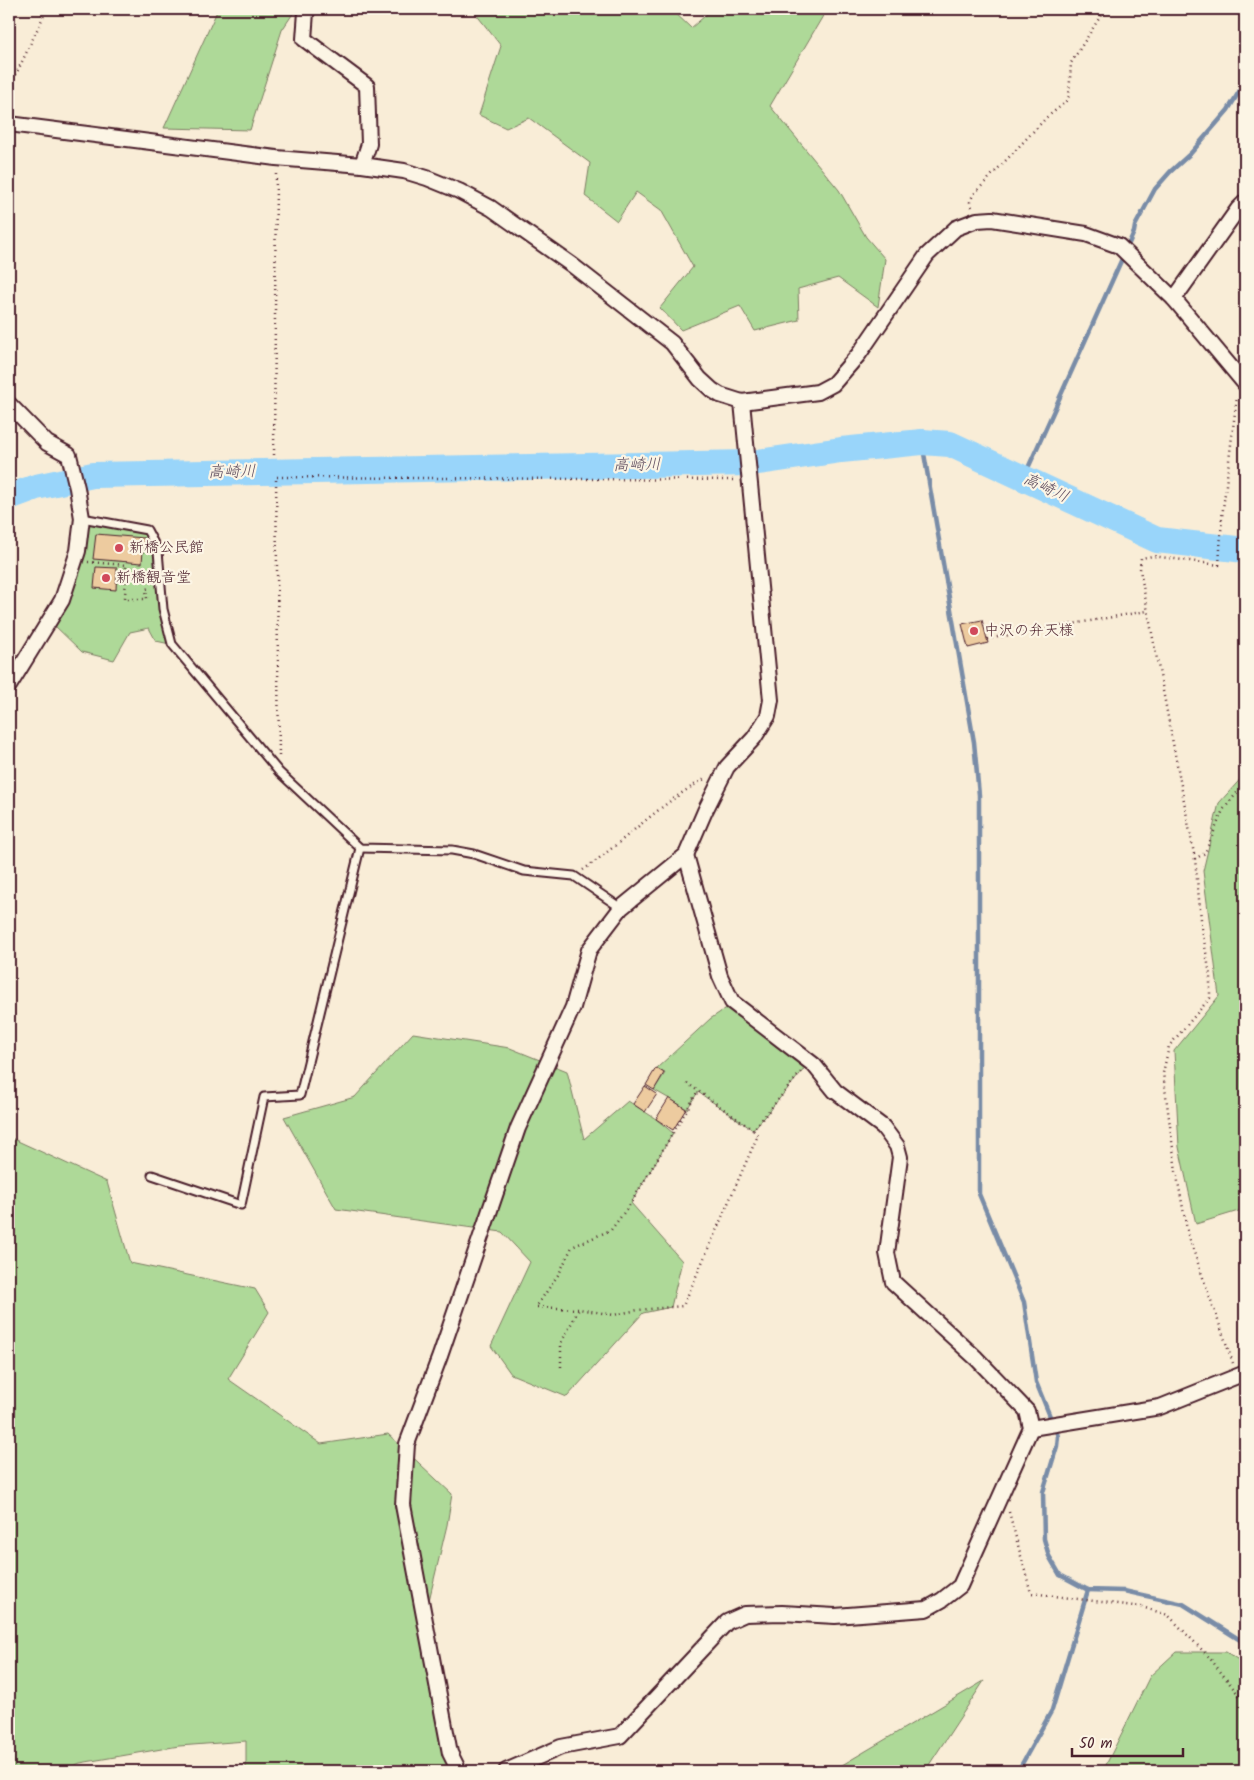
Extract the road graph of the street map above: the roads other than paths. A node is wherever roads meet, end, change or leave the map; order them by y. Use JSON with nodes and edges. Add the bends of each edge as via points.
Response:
{"nodes":[{"id":1,"x":308,"y":9,"type":"edge"},
{"id":2,"x":9,"y":124,"type":"edge"},
{"id":3,"x":362,"y":165,"type":"junction"},
{"id":4,"x":1245,"y":202,"type":"edge"},
{"id":5,"x":1174,"y":299,"type":"junction"},
{"id":6,"x":1242,"y":381,"type":"edge"},
{"id":7,"x":742,"y":402,"type":"junction"},
{"id":8,"x":9,"y":404,"type":"edge"},
{"id":9,"x":82,"y":518,"type":"junction"},
{"id":10,"x":9,"y":686,"type":"edge"},
{"id":11,"x":360,"y":848,"type":"junction"},
{"id":12,"x":686,"y":856,"type":"junction"},
{"id":13,"x":621,"y":908,"type":"junction"},
{"id":14,"x":152,"y":1175,"type":"dead end"},
{"id":15,"x":1241,"y":1375,"type":"edge"},
{"id":16,"x":1031,"y":1428,"type":"junction"},
{"id":17,"x":459,"y":1771,"type":"edge"},
{"id":18,"x":506,"y":1771,"type":"edge"}],
"edges":[{"from":1,"to":3,"type":"street","via":[[304,39],[368,86],[369,144]]},
{"from":2,"to":3,"type":"street","via":[[276,158]]},
{"from":3,"to":7,"type":"street","via":[[427,178],[491,208],[572,265],[672,344],[712,390],[720,396]]},
{"from":4,"to":5,"type":"street"},
{"from":5,"to":6,"type":"street"},
{"from":5,"to":7,"type":"street","via":[[1119,246],[1086,234],[1007,220],[977,220],[956,228],[927,255],[859,354],[834,384],[818,392]]},
{"from":7,"to":12,"type":"street","via":[[770,700],[768,716],[754,738],[726,768]]},
{"from":8,"to":9,"type":"street","via":[[47,443],[69,455]]},
{"from":9,"to":10,"type":"street","via":[[78,550],[62,600]]},
{"from":9,"to":11,"type":"lane","via":[[146,530],[158,551],[163,609],[172,644],[279,772]]},
{"from":11,"to":13,"type":"lane","via":[[452,850],[524,871],[574,876]]},
{"from":11,"to":14,"type":"lane","via":[[300,1095],[264,1096],[241,1205]]},
{"from":12,"to":13,"type":"street"},
{"from":12,"to":16,"type":"street","via":[[720,976],[732,1002],[810,1062],[835,1091],[883,1127],[897,1146],[900,1157],[887,1253],[893,1282],[976,1358],[1027,1411]]},
{"from":13,"to":17,"type":"street","via":[[589,950],[573,1007],[518,1128],[407,1444],[404,1505],[450,1753]]},
{"from":15,"to":16,"type":"street","via":[[1160,1407]]},
{"from":16,"to":18,"type":"street","via":[[960,1586],[942,1600],[926,1609],[835,1616],[782,1612],[745,1614],[727,1622],[620,1736],[561,1747]]}]}
